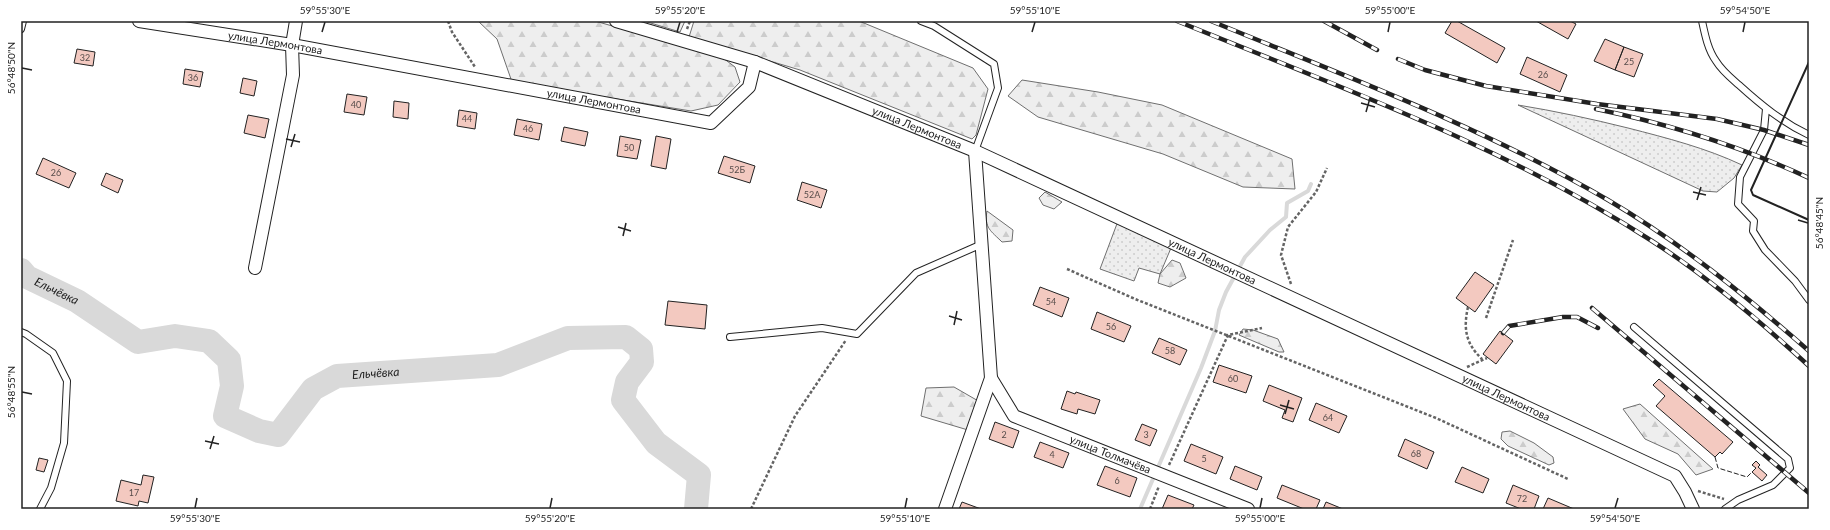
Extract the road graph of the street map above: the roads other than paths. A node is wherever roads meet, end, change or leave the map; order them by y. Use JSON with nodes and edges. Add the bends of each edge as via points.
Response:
{"nodes":[{"id":1,"x":23,"y":21,"type":"edge"},
{"id":2,"x":139,"y":21,"type":"edge"},
{"id":3,"x":296,"y":21,"type":"edge"},
{"id":4,"x":616,"y":21,"type":"edge"},
{"id":5,"x":921,"y":21,"type":"edge"},
{"id":6,"x":1702,"y":21,"type":"edge"},
{"id":7,"x":21,"y":29,"type":"edge"},
{"id":8,"x":292,"y":45,"type":"junction"},
{"id":9,"x":755,"y":62,"type":"junction"},
{"id":10,"x":1766,"y":109,"type":"junction"},
{"id":11,"x":1809,"y":135,"type":"edge"},
{"id":12,"x":975,"y":151,"type":"junction"},
{"id":13,"x":982,"y":244,"type":"junction"},
{"id":14,"x":255,"y":268,"type":"dead end"},
{"id":15,"x":1809,"y":300,"type":"edge"},
{"id":16,"x":1634,"y":327,"type":"dead end"},
{"id":17,"x":21,"y":332,"type":"edge"},
{"id":18,"x":730,"y":337,"type":"dead end"},
{"id":19,"x":991,"y":378,"type":"junction"},
{"id":20,"x":40,"y":509,"type":"edge"},
{"id":21,"x":945,"y":509,"type":"edge"},
{"id":22,"x":1248,"y":509,"type":"edge"},
{"id":23,"x":1693,"y":509,"type":"edge"},
{"id":24,"x":1725,"y":509,"type":"edge"}],
"edges":[{"from":1,"to":7,"type":"lane"},
{"from":2,"to":8,"type":"street","name":"улица Лермонтова"},
{"from":3,"to":8,"type":"street"},
{"from":4,"to":9,"type":"street"},
{"from":5,"to":12,"type":"lane","via":[[934,26],[994,64],[998,88]]},
{"from":6,"to":10,"type":"lane","via":[[1710,50],[1716,61]]},
{"from":8,"to":9,"type":"street","name":"улица Лермонтова","via":[[711,123],[748,87]]},
{"from":8,"to":14,"type":"street","via":[[293,75]]},
{"from":9,"to":12,"type":"street","name":"улица Лермонтова"},
{"from":10,"to":11,"type":"lane"},
{"from":10,"to":15,"type":"lane","via":[[1764,130],[1740,177],[1738,204],[1754,221],[1753,231],[1765,250],[1795,281]]},
{"from":12,"to":13,"type":"street"},
{"from":12,"to":23,"type":"street","name":"улица Лермонтова","via":[[1678,480]]},
{"from":13,"to":18,"type":"lane","via":[[916,273],[857,334],[822,328]]},
{"from":13,"to":19,"type":"street"},
{"from":16,"to":24,"type":"lane","via":[[1788,459],[1790,468],[1773,485],[1738,500]]},
{"from":17,"to":20,"type":"lane","via":[[53,352],[67,381],[64,443],[51,488]]},
{"from":19,"to":21,"type":"street"},
{"from":19,"to":22,"type":"street","name":"улица Толмачёва","via":[[1014,416]]}]}
